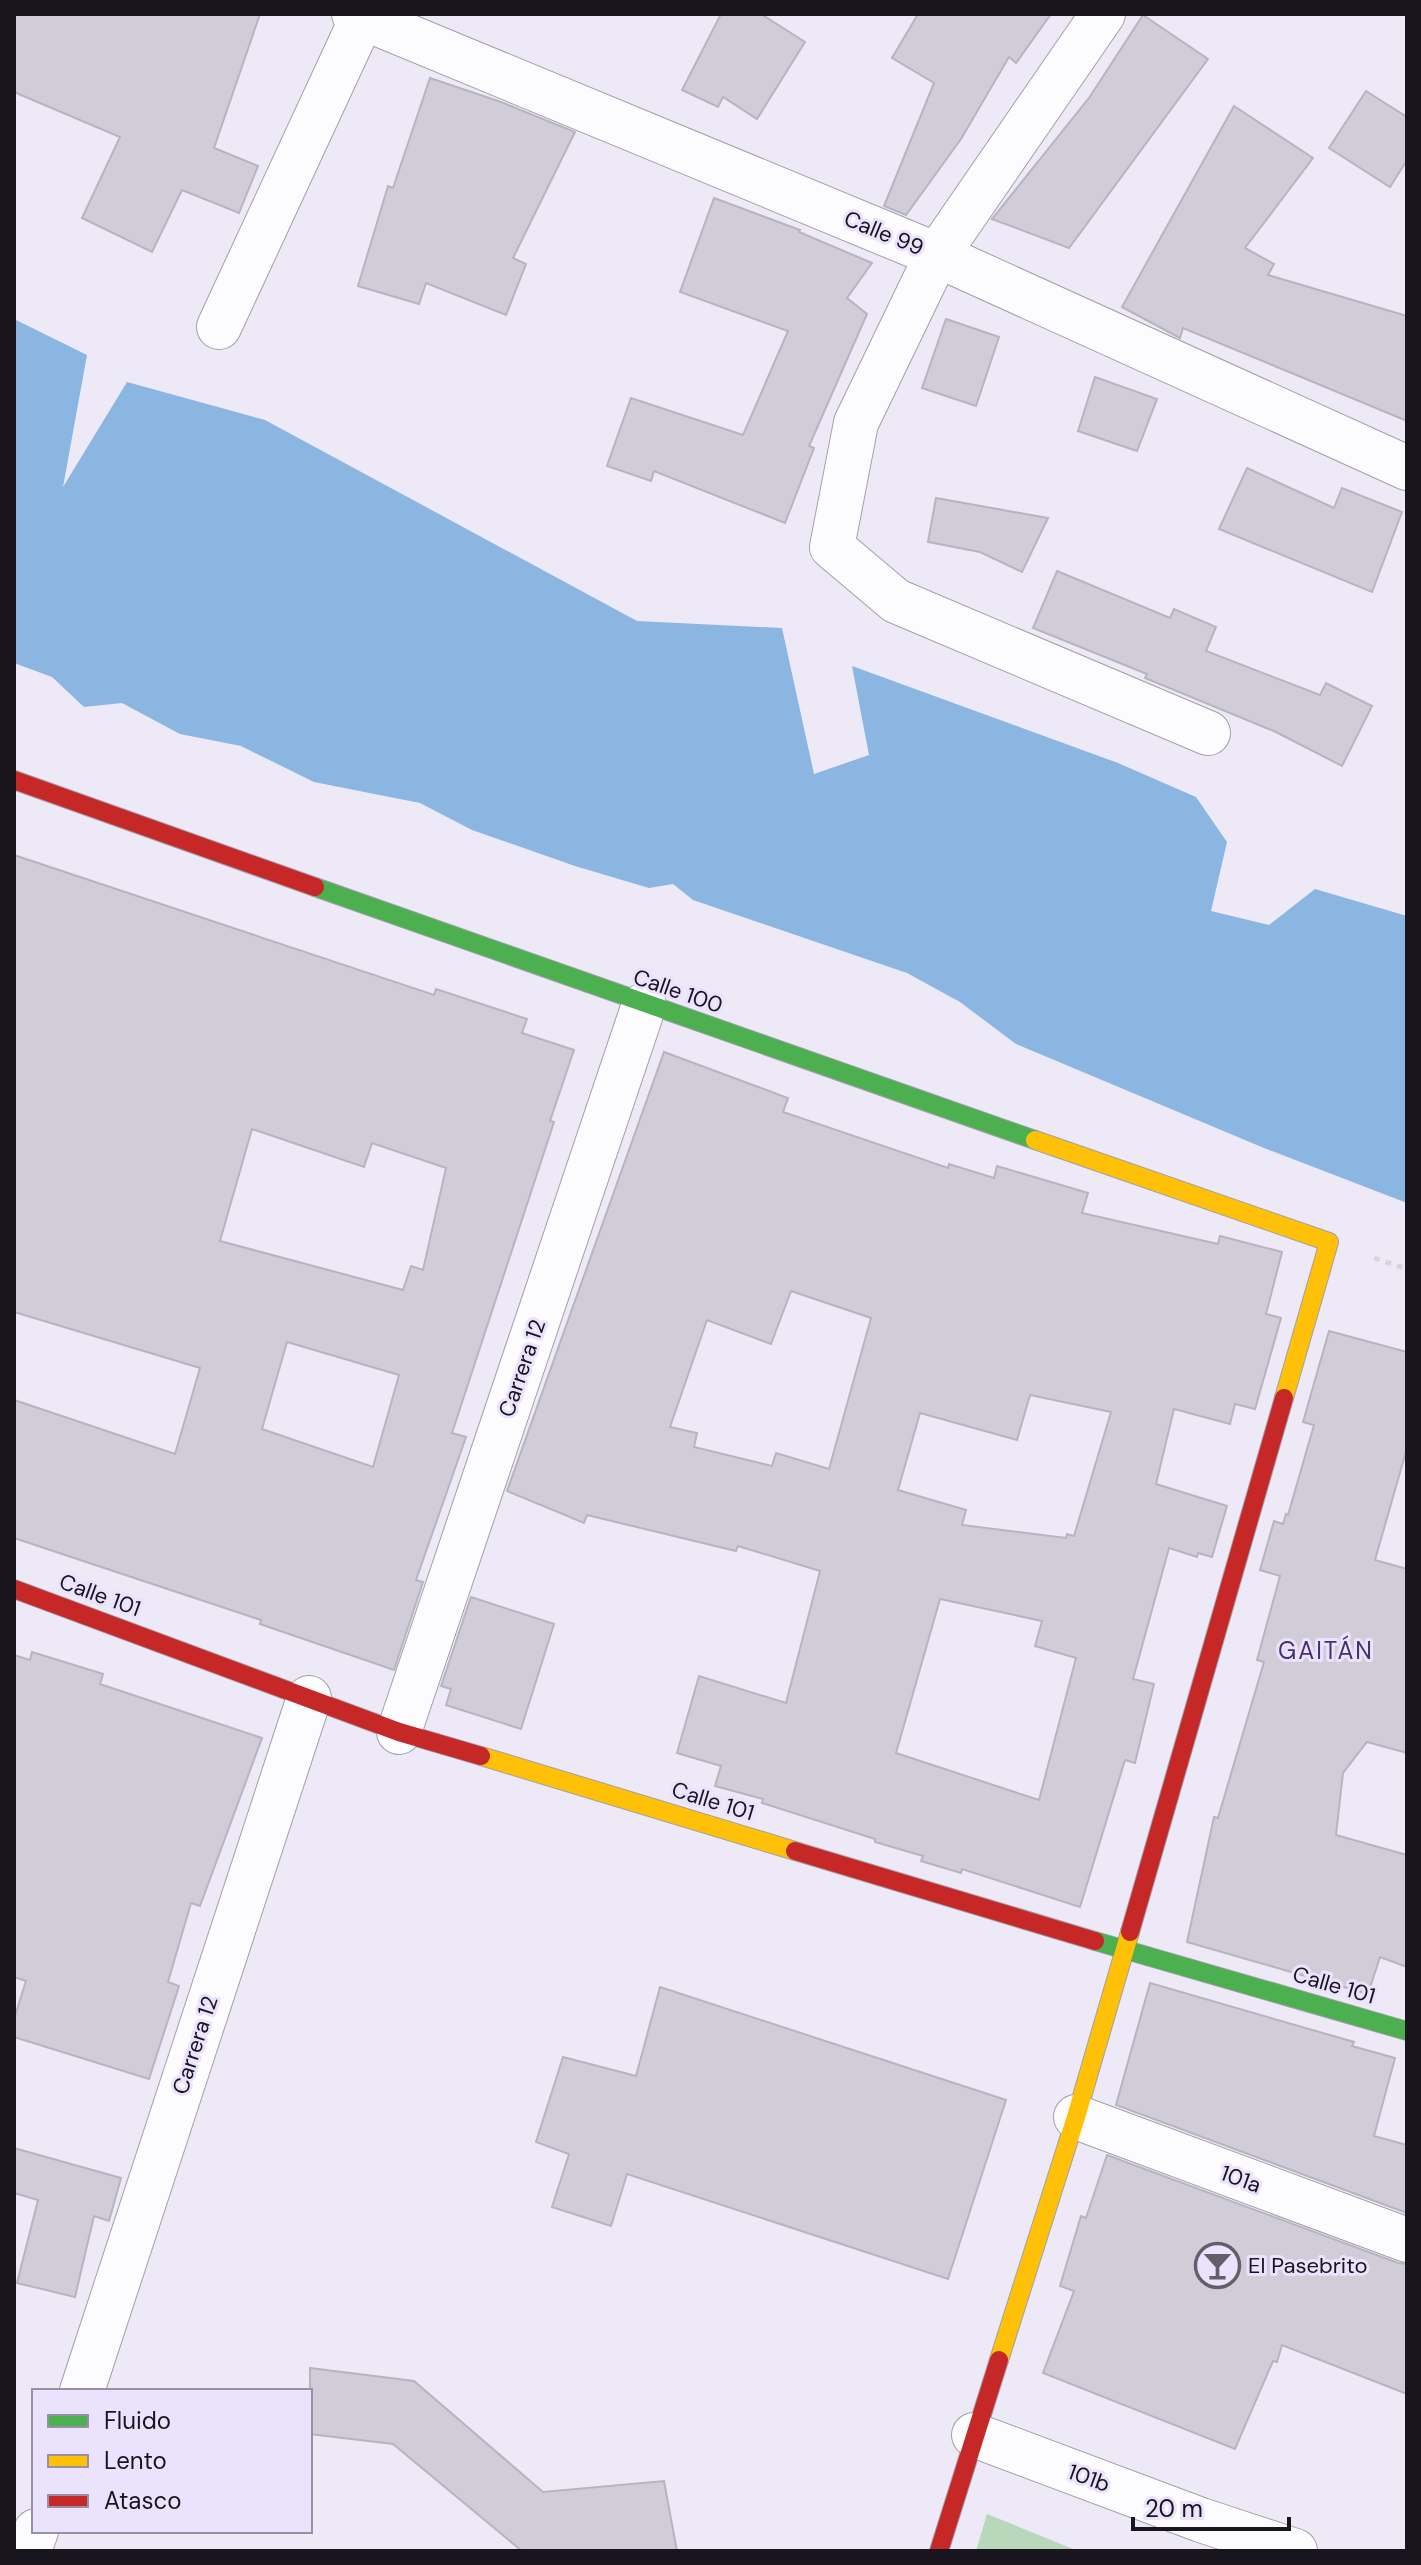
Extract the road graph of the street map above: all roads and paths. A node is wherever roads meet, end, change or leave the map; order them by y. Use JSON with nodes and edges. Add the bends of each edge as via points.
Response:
{"nodes":[{"id":1,"x":1103,"y":14,"type":"edge"},
{"id":2,"x":360,"y":15,"type":"edge"},
{"id":3,"x":937,"y":255,"type":"junction"},
{"id":4,"x":219,"y":327,"type":"dead end"},
{"id":5,"x":1407,"y":468,"type":"edge"},
{"id":6,"x":1208,"y":733,"type":"dead end"},
{"id":7,"x":14,"y":780,"type":"edge"},
{"id":8,"x":644,"y":1005,"type":"junction"},
{"id":9,"x":14,"y":1589,"type":"edge"},
{"id":10,"x":309,"y":1698,"type":"junction"},
{"id":11,"x":399,"y":1732,"type":"junction"},
{"id":12,"x":1122,"y":1949,"type":"junction"},
{"id":13,"x":1407,"y":2031,"type":"edge"},
{"id":14,"x":1076,"y":2117,"type":"junction"},
{"id":15,"x":1407,"y":2240,"type":"edge"},
{"id":16,"x":83,"y":2389,"type":"edge"},
{"id":17,"x":974,"y":2435,"type":"junction"},
{"id":18,"x":939,"y":2551,"type":"edge"},
{"id":19,"x":1295,"y":2551,"type":"edge"}],
"edges":[{"from":1,"to":3,"type":"street"},
{"from":2,"to":3,"type":"street","name":"Calle 99"},
{"from":2,"to":4,"type":"street"},
{"from":3,"to":5,"type":"street","name":"Calle 99"},
{"from":3,"to":6,"type":"street","via":[[856,423],[832,547],[896,601]]},
{"from":7,"to":8,"type":"street","name":"Calle 100"},
{"from":8,"to":11,"type":"street","name":"Carrera 12"},
{"from":8,"to":12,"type":"street","name":"Calle 100","via":[[1329,1242]]},
{"from":9,"to":10,"type":"street","name":"Calle 101"},
{"from":10,"to":11,"type":"street","name":"Calle 101"},
{"from":10,"to":16,"type":"street","name":"Carrera 12"},
{"from":11,"to":12,"type":"street","name":"Calle 101"},
{"from":12,"to":13,"type":"street","name":"Calle 101"},
{"from":12,"to":14,"type":"street"},
{"from":14,"to":15,"type":"street","name":"101a"},
{"from":14,"to":17,"type":"street"},
{"from":17,"to":18,"type":"street"},
{"from":17,"to":19,"type":"street","name":"101b"}]}
